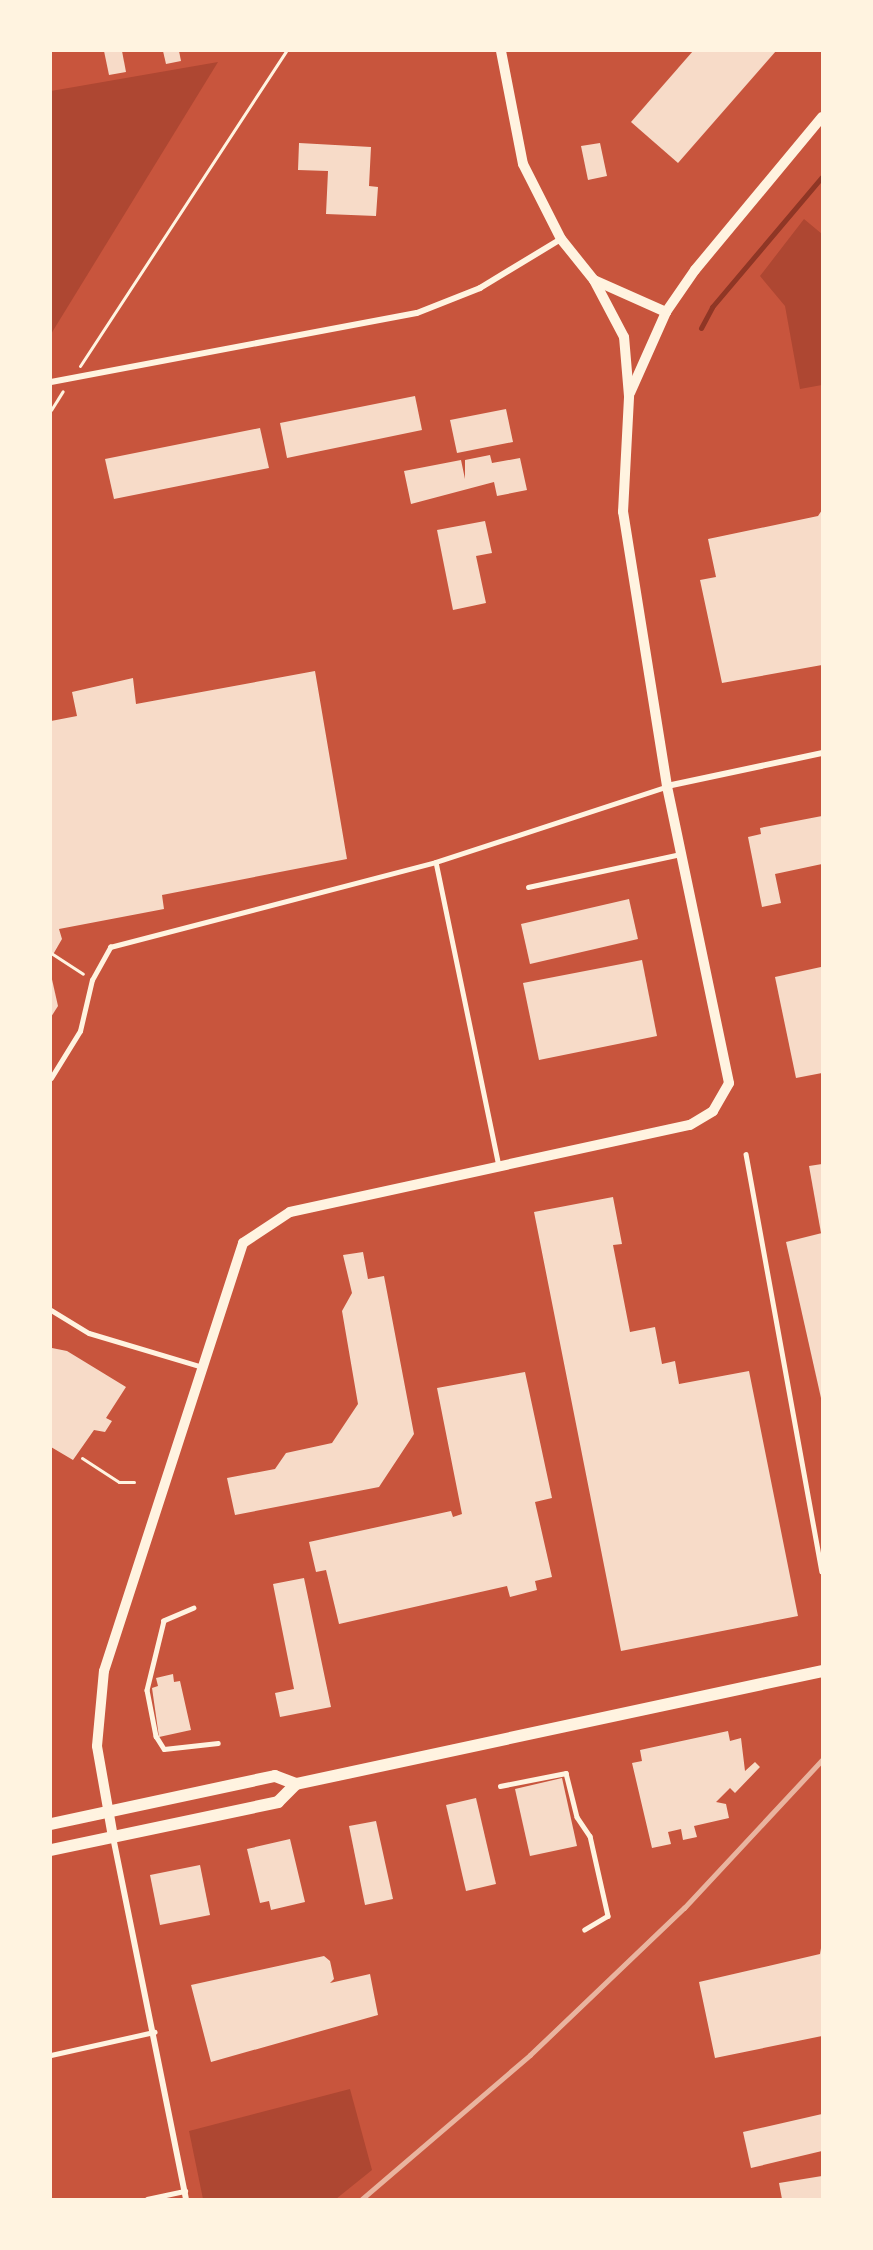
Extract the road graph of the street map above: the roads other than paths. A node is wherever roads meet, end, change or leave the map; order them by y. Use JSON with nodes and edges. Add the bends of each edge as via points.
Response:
{"nodes":[{"id":1,"x":501,"y":51,"type":"edge"},
{"id":2,"x":822,"y":117,"type":"edge"},
{"id":3,"x":561,"y":239,"type":"junction"},
{"id":4,"x":594,"y":280,"type":"junction"},
{"id":5,"x":666,"y":312,"type":"junction"},
{"id":6,"x":51,"y":382,"type":"edge"},
{"id":7,"x":629,"y":396,"type":"junction"},
{"id":8,"x":822,"y":753,"type":"edge"},
{"id":9,"x":667,"y":786,"type":"junction"},
{"id":10,"x":681,"y":854,"type":"junction"},
{"id":11,"x":436,"y":862,"type":"junction"},
{"id":12,"x":528,"y":888,"type":"dead end"},
{"id":13,"x":51,"y":1078,"type":"edge"},
{"id":14,"x":746,"y":1154,"type":"dead end"},
{"id":15,"x":500,"y":1166,"type":"junction"},
{"id":16,"x":51,"y":1310,"type":"edge"},
{"id":17,"x":200,"y":1366,"type":"junction"},
{"id":18,"x":822,"y":1571,"type":"edge"},
{"id":19,"x":194,"y":1608,"type":"dead end"},
{"id":20,"x":822,"y":1671,"type":"edge"},
{"id":21,"x":218,"y":1743,"type":"dead end"},
{"id":22,"x":296,"y":1784,"type":"junction"},
{"id":23,"x":500,"y":1786,"type":"dead end"},
{"id":24,"x":110,"y":1811,"type":"junction"},
{"id":25,"x":51,"y":1824,"type":"edge"},
{"id":26,"x":113,"y":1837,"type":"junction"},
{"id":27,"x":51,"y":1850,"type":"edge"},
{"id":28,"x":585,"y":1930,"type":"dead end"},
{"id":29,"x":154,"y":2032,"type":"junction"},
{"id":30,"x":51,"y":2055,"type":"edge"},
{"id":31,"x":185,"y":2191,"type":"junction"},
{"id":32,"x":147,"y":2199,"type":"edge"},
{"id":33,"x":186,"y":2199,"type":"edge"}],
"edges":[{"from":1,"to":3,"type":"street","via":[[523,164]]},
{"from":2,"to":5,"type":"street"},
{"from":3,"to":4,"type":"street"},
{"from":3,"to":6,"type":"street","via":[[480,288],[417,313]]},
{"from":4,"to":5,"type":"street"},
{"from":4,"to":7,"type":"street","via":[[624,337]]},
{"from":5,"to":7,"type":"street"},
{"from":7,"to":9,"type":"street","via":[[623,512]]},
{"from":8,"to":9,"type":"street"},
{"from":9,"to":10,"type":"street"},
{"from":9,"to":11,"type":"lane"},
{"from":10,"to":12,"type":"lane"},
{"from":10,"to":15,"type":"street","via":[[729,1083],[713,1111],[690,1125]]},
{"from":11,"to":13,"type":"lane","via":[[110,947],[92,980],[80,1031]]},
{"from":11,"to":15,"type":"lane"},
{"from":14,"to":18,"type":"lane"},
{"from":15,"to":17,"type":"street","via":[[290,1212],[256,1230],[232,1262]]},
{"from":16,"to":17,"type":"lane","via":[[88,1333]]},
{"from":17,"to":24,"type":"street","via":[[104,1671],[97,1746]]},
{"from":19,"to":21,"type":"lane","via":[[164,1621],[147,1690],[156,1736],[164,1749]]},
{"from":20,"to":22,"type":"main road"},
{"from":22,"to":24,"type":"main road","via":[[275,1776]]},
{"from":22,"to":26,"type":"main road","via":[[278,1802]]},
{"from":23,"to":28,"type":"lane","via":[[566,1773],[577,1817],[590,1836],[608,1916]]},
{"from":24,"to":25,"type":"main road"},
{"from":24,"to":26,"type":"street"},
{"from":26,"to":27,"type":"main road"},
{"from":26,"to":29,"type":"street"},
{"from":29,"to":30,"type":"lane"},
{"from":29,"to":31,"type":"street"},
{"from":31,"to":32,"type":"lane"},
{"from":31,"to":33,"type":"street"}]}
